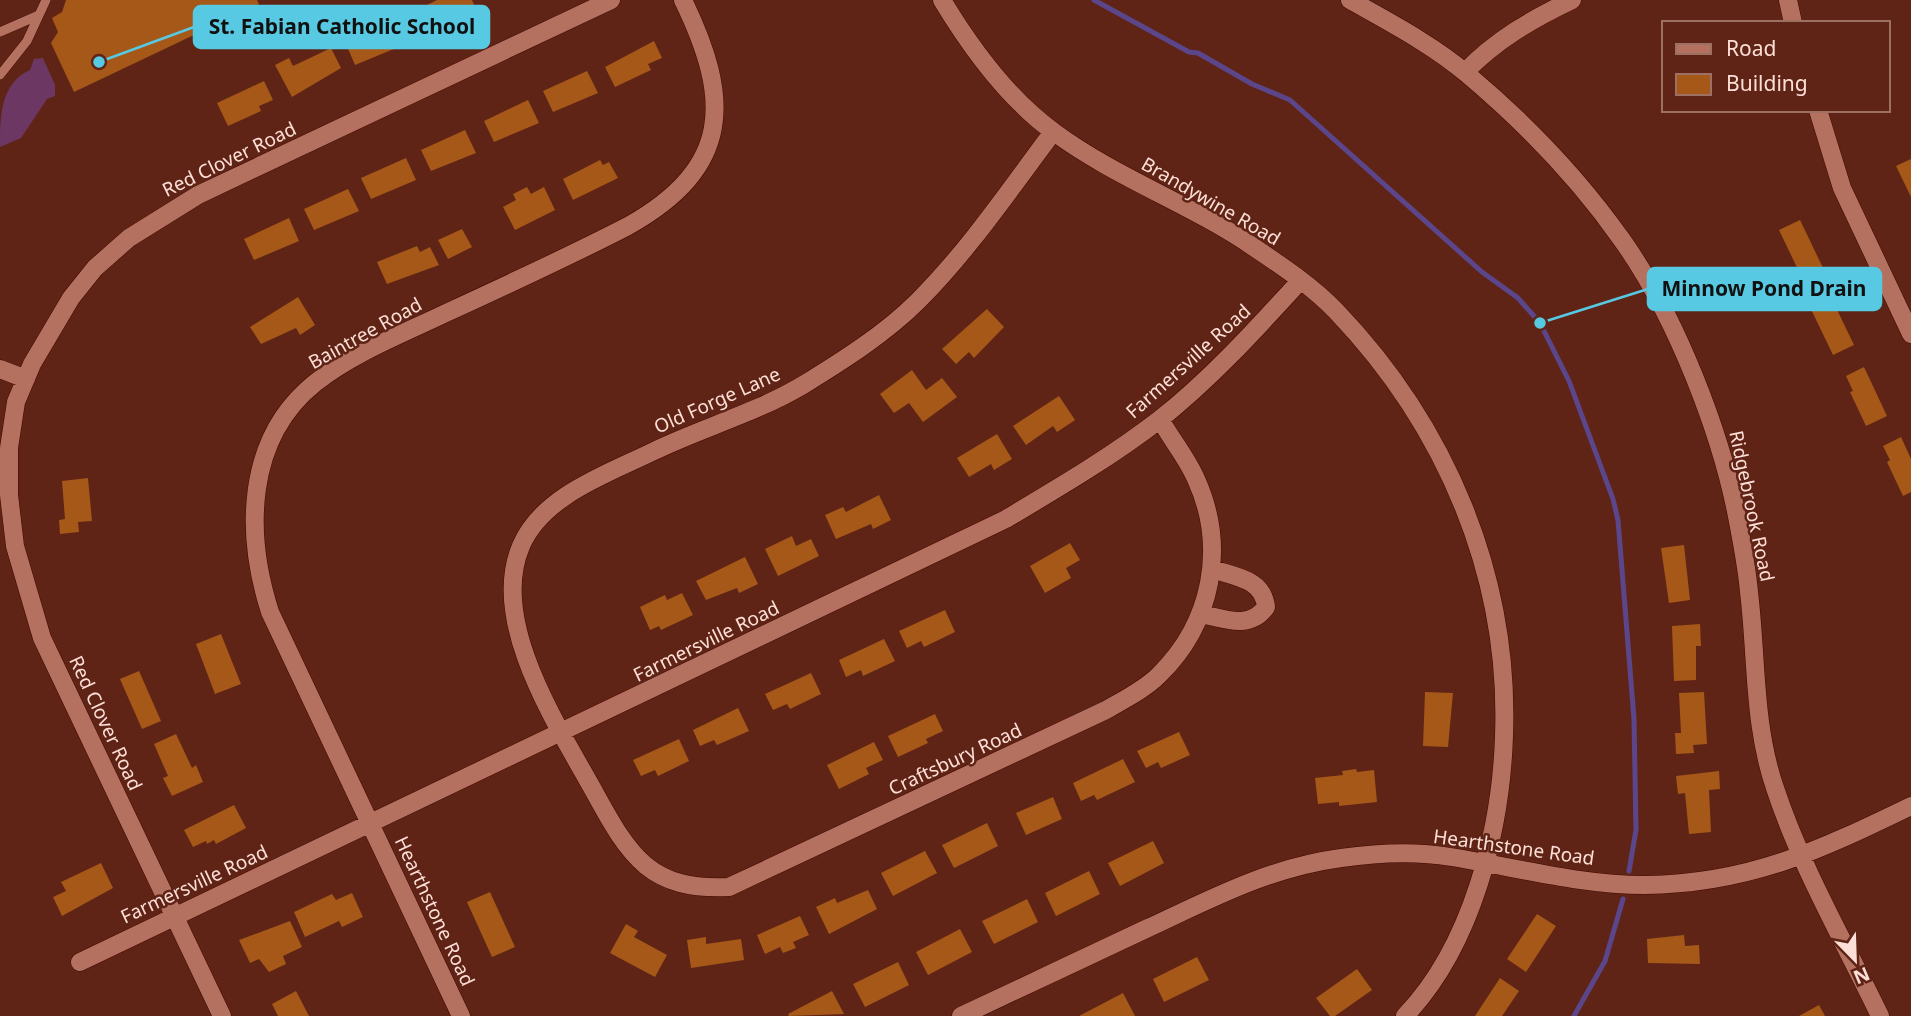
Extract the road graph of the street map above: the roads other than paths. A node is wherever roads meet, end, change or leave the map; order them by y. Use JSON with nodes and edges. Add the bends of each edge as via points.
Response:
{"nodes":[{"id":1,"x":46,"y":0,"type":"edge"},
{"id":2,"x":611,"y":0,"type":"edge"},
{"id":3,"x":683,"y":0,"type":"edge"},
{"id":4,"x":942,"y":0,"type":"edge"},
{"id":5,"x":1350,"y":0,"type":"edge"},
{"id":6,"x":1572,"y":0,"type":"edge"},
{"id":7,"x":1788,"y":0,"type":"edge"},
{"id":8,"x":39,"y":15,"type":"junction"},
{"id":9,"x":1793,"y":21,"type":"edge"},
{"id":10,"x":0,"y":32,"type":"edge"},
{"id":11,"x":1465,"y":72,"type":"junction"},
{"id":12,"x":0,"y":75,"type":"edge"},
{"id":13,"x":1819,"y":112,"type":"edge"},
{"id":14,"x":1053,"y":132,"type":"junction"},
{"id":15,"x":1300,"y":281,"type":"junction"},
{"id":16,"x":1911,"y":334,"type":"edge"},
{"id":17,"x":0,"y":369,"type":"edge"},
{"id":18,"x":26,"y":379,"type":"junction"},
{"id":19,"x":1160,"y":419,"type":"junction"},
{"id":20,"x":1212,"y":569,"type":"junction"},
{"id":21,"x":1201,"y":614,"type":"junction"},
{"id":22,"x":562,"y":734,"type":"junction"},
{"id":23,"x":1911,"y":806,"type":"edge"},
{"id":24,"x":371,"y":824,"type":"junction"},
{"id":25,"x":1802,"y":856,"type":"junction"},
{"id":26,"x":1484,"y":863,"type":"junction"},
{"id":27,"x":174,"y":916,"type":"junction"},
{"id":28,"x":79,"y":962,"type":"dead end"},
{"id":29,"x":222,"y":1016,"type":"edge"},
{"id":30,"x":461,"y":1016,"type":"edge"},
{"id":31,"x":961,"y":1016,"type":"edge"},
{"id":32,"x":1405,"y":1016,"type":"edge"},
{"id":33,"x":1880,"y":1016,"type":"edge"}],
"edges":[{"from":1,"to":8,"type":"lane"},
{"from":2,"to":18,"type":"street","name":"Red Clover Road","via":[[169,211],[95,268],[71,298]]},
{"from":3,"to":24,"type":"street","name":"Baintree Road","via":[[710,61],[715,117],[707,148],[674,193],[655,211],[628,226],[391,339],[315,383],[273,434],[262,462],[254,499],[253,539],[260,580],[270,612]]},
{"from":4,"to":14,"type":"street","name":"Brandywine Road","via":[[1012,94]]},
{"from":5,"to":11,"type":"street","name":"Ridgebrook Road"},
{"from":6,"to":11,"type":"street","via":[[1487,49]]},
{"from":7,"to":9,"type":"street"},
{"from":8,"to":10,"type":"lane"},
{"from":8,"to":12,"type":"lane","via":[[27,41]]},
{"from":11,"to":25,"type":"street","name":"Ridgebrook Road","via":[[1527,130],[1623,241],[1657,300],[1711,418],[1728,474],[1749,593],[1762,740],[1774,787]]},
{"from":13,"to":16,"type":"street","via":[[1842,188]]},
{"from":14,"to":15,"type":"street","name":"Brandywine Road","via":[[1253,247]]},
{"from":14,"to":22,"type":"street","name":"Old Forge Lane","via":[[961,254],[916,303],[883,330],[801,386],[595,481],[554,504],[530,528],[519,549],[513,581],[514,614],[521,647]]},
{"from":15,"to":19,"type":"street","name":"Farmersville Road","via":[[1245,341]]},
{"from":15,"to":26,"type":"street","name":"Brandywine Road","via":[[1335,309],[1409,402],[1437,448],[1477,541],[1494,598],[1506,698],[1503,757]]},
{"from":17,"to":18,"type":"street"},
{"from":18,"to":27,"type":"street","name":"Red Clover Road","via":[[16,402],[9,448],[9,495],[26,592],[42,638]]},
{"from":19,"to":20,"type":"street","name":"Craftsbury Road","via":[[1195,477],[1207,508],[1213,533]]},
{"from":19,"to":22,"type":"street","name":"Farmersville Road","via":[[1057,489],[965,540]]},
{"from":20,"to":21,"type":"street","name":"Craftsbury Road"},
{"from":20,"to":21,"type":"street","via":[[1257,584],[1266,607],[1258,618],[1245,622]]},
{"from":21,"to":22,"type":"street","name":"Craftsbury Road","via":[[1186,645],[1157,677],[1106,710],[729,887],[683,886],[655,874],[621,842]]},
{"from":22,"to":24,"type":"street","name":"Farmersville Road"},
{"from":23,"to":25,"type":"street","name":"Hearthstone Road"},
{"from":24,"to":27,"type":"street","name":"Farmersville Road"},
{"from":24,"to":30,"type":"street","name":"Hearthstone Road"},
{"from":25,"to":26,"type":"street","name":"Hearthstone Road","via":[[1739,877],[1644,885]]},
{"from":25,"to":33,"type":"street","name":"Ridgebrook Road"},
{"from":26,"to":31,"type":"street","name":"Hearthstone Road","via":[[1390,853],[1292,866],[1242,882]]},
{"from":26,"to":32,"type":"street","name":"Brandywine Road","via":[[1462,926],[1438,973]]},
{"from":27,"to":28,"type":"street","name":"Farmersville Road"},
{"from":27,"to":29,"type":"street","name":"Red Clover Road"}]}
